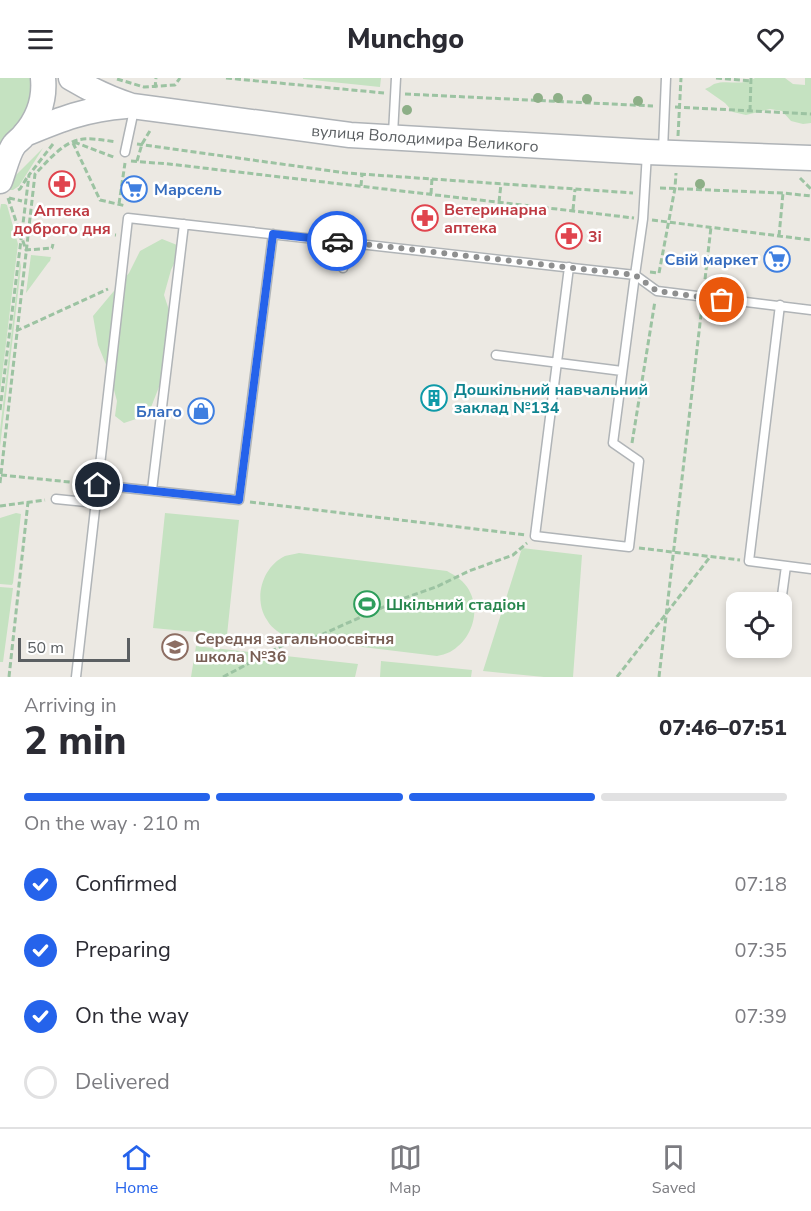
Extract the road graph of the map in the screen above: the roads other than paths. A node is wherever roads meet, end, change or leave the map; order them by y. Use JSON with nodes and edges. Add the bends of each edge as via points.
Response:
{"nodes":[{"id":1,"x":43,"y":78,"type":"edge"},
{"id":2,"x":71,"y":78,"type":"edge"},
{"id":3,"x":396,"y":78,"type":"edge"},
{"id":4,"x":666,"y":78,"type":"edge"},
{"id":5,"x":137,"y":100,"type":"junction"},
{"id":6,"x":393,"y":138,"type":"junction"},
{"id":7,"x":13,"y":144,"type":"edge"},
{"id":8,"x":126,"y":147,"type":"road end"},
{"id":9,"x":663,"y":147,"type":"junction"},
{"id":10,"x":811,"y":158,"type":"edge"},
{"id":11,"x":0,"y":181,"type":"edge"},
{"id":12,"x":184,"y":224,"type":"junction"},
{"id":13,"x":273,"y":234,"type":"junction"},
{"id":14,"x":346,"y":242,"type":"junction"},
{"id":15,"x":569,"y":267,"type":"junction"},
{"id":16,"x":343,"y":268,"type":"dead end"},
{"id":17,"x":635,"y":275,"type":"junction"},
{"id":18,"x":780,"y":305,"type":"junction"},
{"id":19,"x":811,"y":310,"type":"edge"},
{"id":20,"x":496,"y":356,"type":"dead end"},
{"id":21,"x":557,"y":363,"type":"junction"},
{"id":22,"x":622,"y":370,"type":"junction"},
{"id":23,"x":98,"y":485,"type":"junction"},
{"id":24,"x":152,"y":490,"type":"junction"},
{"id":25,"x":56,"y":499,"type":"road end"},
{"id":26,"x":96,"y":503,"type":"junction"},
{"id":27,"x":786,"y":566,"type":"junction"},
{"id":28,"x":811,"y":569,"type":"edge"},
{"id":29,"x":782,"y":592,"type":"edge"},
{"id":30,"x":75,"y":677,"type":"edge"}],
"edges":[{"from":1,"to":7,"type":"main road","via":[[42,103],[35,120]]},
{"from":2,"to":5,"type":"main road","name":"вулиця Володимира Великого","via":[[111,99]]},
{"from":3,"to":6,"type":"lane"},
{"from":4,"to":9,"type":"lane"},
{"from":5,"to":6,"type":"main road","name":"вулиця Володимира Великого","via":[[350,135]]},
{"from":5,"to":7,"type":"main road","name":"вулиця Володимира Великого","via":[[61,119]]},
{"from":5,"to":8,"type":"lane"},
{"from":6,"to":9,"type":"main road","name":"вулиця Володимира Великого"},
{"from":7,"to":11,"type":"main road"},
{"from":9,"to":10,"type":"main road","name":"вулиця Володимира Великого"},
{"from":9,"to":17,"type":"lane","via":[[644,219]]},
{"from":12,"to":13,"type":"lane"},
{"from":12,"to":23,"type":"lane","via":[[128,218]]},
{"from":12,"to":24,"type":"lane"},
{"from":13,"to":14,"type":"lane"},
{"from":13,"to":24,"type":"lane","via":[[239,500]]},
{"from":14,"to":15,"type":"lane"},
{"from":14,"to":16,"type":"lane"},
{"from":15,"to":17,"type":"lane"},
{"from":15,"to":21,"type":"lane"},
{"from":17,"to":18,"type":"lane","via":[[657,291]]},
{"from":17,"to":22,"type":"lane"},
{"from":18,"to":19,"type":"lane"},
{"from":18,"to":27,"type":"lane","via":[[749,561]]},
{"from":20,"to":21,"type":"lane"},
{"from":21,"to":22,"type":"lane"},
{"from":21,"to":22,"type":"lane","via":[[535,536],[629,547],[639,460],[613,444]]},
{"from":23,"to":24,"type":"lane"},
{"from":23,"to":26,"type":"lane"},
{"from":25,"to":26,"type":"lane"},
{"from":26,"to":30,"type":"lane"},
{"from":27,"to":28,"type":"lane"},
{"from":27,"to":29,"type":"lane"}]}
